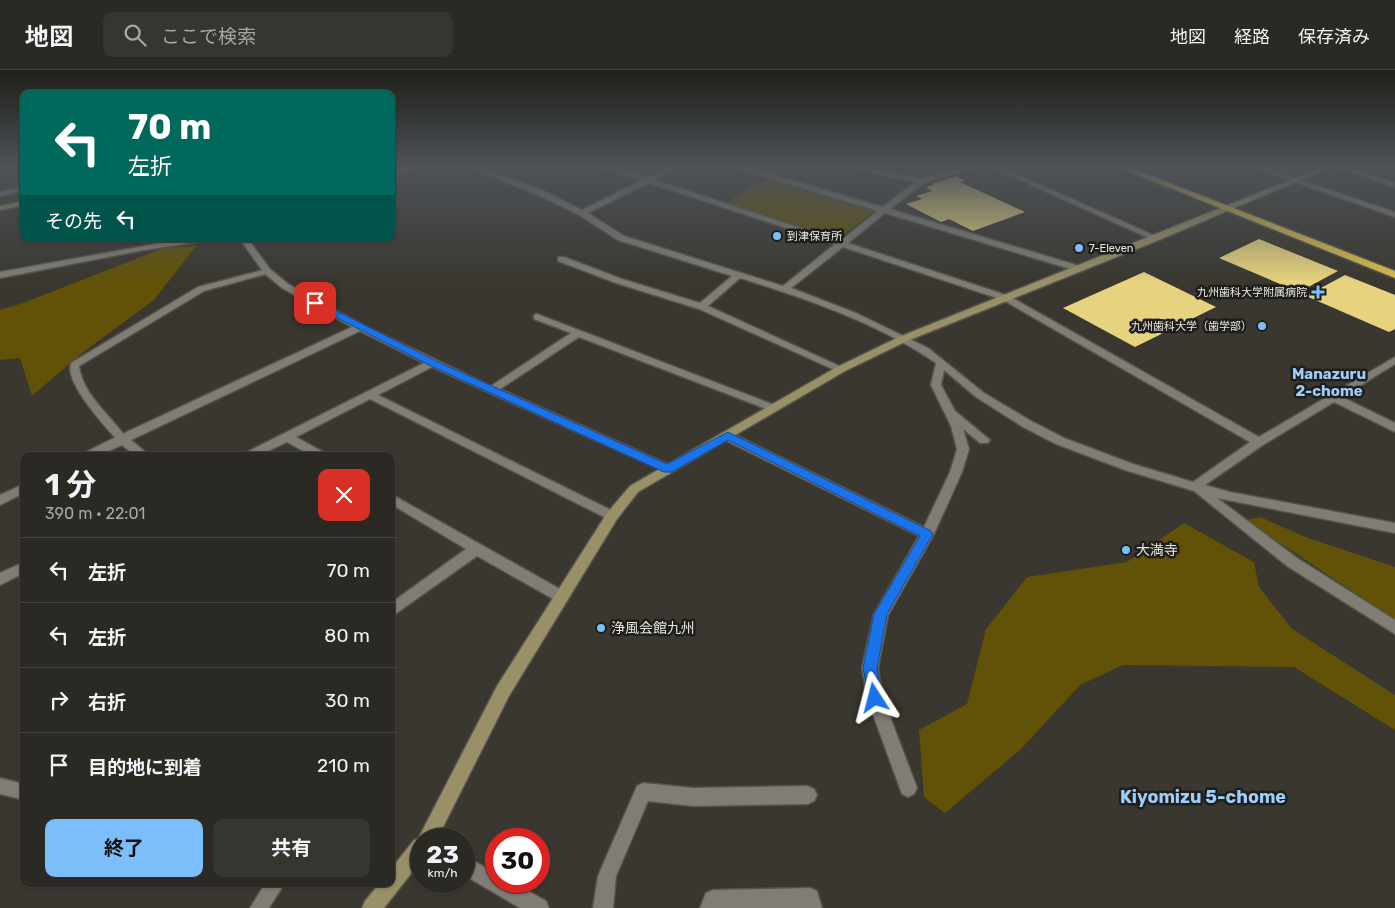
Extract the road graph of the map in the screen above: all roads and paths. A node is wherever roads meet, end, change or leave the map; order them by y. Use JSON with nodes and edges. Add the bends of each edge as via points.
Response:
{"nodes":[{"id":1,"x":14,"y":205,"type":"edge"},
{"id":2,"x":567,"y":205,"type":"edge"},
{"id":3,"x":596,"y":205,"type":"edge"},
{"id":4,"x":726,"y":205,"type":"edge"},
{"id":5,"x":867,"y":205,"type":"edge"},
{"id":6,"x":889,"y":205,"type":"edge"},
{"id":7,"x":1082,"y":205,"type":"edge"},
{"id":8,"x":1226,"y":205,"type":"edge"},
{"id":9,"x":1227,"y":205,"type":"edge"},
{"id":10,"x":1235,"y":205,"type":"edge"},
{"id":11,"x":1366,"y":205,"type":"edge"},
{"id":12,"x":1231,"y":207,"type":"junction"},
{"id":13,"x":0,"y":208,"type":"edge"},
{"id":14,"x":883,"y":210,"type":"junction"},
{"id":15,"x":582,"y":212,"type":"junction"},
{"id":16,"x":1395,"y":215,"type":"edge"},
{"id":17,"x":1156,"y":238,"type":"junction"},
{"id":18,"x":175,"y":242,"type":"edge"},
{"id":19,"x":246,"y":242,"type":"edge"},
{"id":20,"x":842,"y":243,"type":"junction"},
{"id":21,"x":561,"y":260,"type":"dead end"},
{"id":22,"x":1395,"y":267,"type":"edge"},
{"id":23,"x":1080,"y":269,"type":"junction"},
{"id":24,"x":266,"y":271,"type":"junction"},
{"id":25,"x":0,"y":275,"type":"edge"},
{"id":26,"x":738,"y":275,"type":"junction"},
{"id":27,"x":1395,"y":275,"type":"edge"},
{"id":28,"x":784,"y":289,"type":"junction"},
{"id":29,"x":1006,"y":298,"type":"junction"},
{"id":30,"x":702,"y":308,"type":"junction"},
{"id":31,"x":537,"y":317,"type":"dead end"},
{"id":32,"x":360,"y":327,"type":"junction"},
{"id":33,"x":578,"y":333,"type":"junction"},
{"id":34,"x":903,"y":339,"type":"junction"},
{"id":35,"x":1395,"y":360,"type":"edge"},
{"id":36,"x":941,"y":362,"type":"junction"},
{"id":37,"x":432,"y":363,"type":"junction"},
{"id":38,"x":841,"y":369,"type":"junction"},
{"id":39,"x":492,"y":390,"type":"junction"},
{"id":40,"x":370,"y":395,"type":"junction"},
{"id":41,"x":1335,"y":398,"type":"junction"},
{"id":42,"x":773,"y":408,"type":"junction"},
{"id":43,"x":951,"y":412,"type":"junction"},
{"id":44,"x":1395,"y":428,"type":"edge"},
{"id":45,"x":728,"y":436,"type":"junction"},
{"id":46,"x":288,"y":437,"type":"junction"},
{"id":47,"x":122,"y":439,"type":"junction"},
{"id":48,"x":984,"y":440,"type":"dead end"},
{"id":49,"x":1259,"y":442,"type":"junction"},
{"id":50,"x":96,"y":452,"type":"edge"},
{"id":51,"x":139,"y":452,"type":"edge"},
{"id":52,"x":257,"y":452,"type":"edge"},
{"id":53,"x":314,"y":452,"type":"edge"},
{"id":54,"x":668,"y":469,"type":"junction"},
{"id":55,"x":1194,"y":487,"type":"junction"},
{"id":56,"x":20,"y":490,"type":"edge"},
{"id":57,"x":0,"y":500,"type":"edge"},
{"id":58,"x":395,"y":500,"type":"edge"},
{"id":59,"x":612,"y":516,"type":"junction"},
{"id":60,"x":1395,"y":528,"type":"edge"},
{"id":61,"x":927,"y":534,"type":"junction"},
{"id":62,"x":476,"y":549,"type":"junction"},
{"id":63,"x":20,"y":569,"type":"edge"},
{"id":64,"x":0,"y":579,"type":"edge"},
{"id":65,"x":562,"y":597,"type":"junction"},
{"id":66,"x":395,"y":608,"type":"edge"},
{"id":67,"x":1395,"y":628,"type":"edge"},
{"id":68,"x":0,"y":786,"type":"edge"},
{"id":69,"x":908,"y":788,"type":"dead end"},
{"id":70,"x":20,"y":791,"type":"edge"},
{"id":71,"x":808,"y":795,"type":"dead end"},
{"id":72,"x":433,"y":828,"type":"edge"},
{"id":73,"x":410,"y":861,"type":"edge"},
{"id":74,"x":475,"y":871,"type":"edge"},
{"id":75,"x":395,"y":879,"type":"edge"},
{"id":76,"x":273,"y":887,"type":"edge"},
{"id":77,"x":389,"y":887,"type":"edge"},
{"id":78,"x":259,"y":908,"type":"edge"},
{"id":79,"x":372,"y":908,"type":"edge"},
{"id":80,"x":539,"y":908,"type":"edge"},
{"id":81,"x":603,"y":908,"type":"edge"},
{"id":82,"x":710,"y":908,"type":"edge"},
{"id":83,"x":812,"y":908,"type":"edge"}],
"edges":[{"from":1,"to":13,"type":"street"},
{"from":2,"to":15,"type":"street"},
{"from":3,"to":15,"type":"street"},
{"from":4,"to":20,"type":"street"},
{"from":5,"to":14,"type":"street"},
{"from":6,"to":14,"type":"street"},
{"from":7,"to":17,"type":"street"},
{"from":8,"to":12,"type":"highway"},
{"from":9,"to":12,"type":"highway"},
{"from":10,"to":12,"type":"street"},
{"from":11,"to":16,"type":"street"},
{"from":12,"to":17,"type":"street"},
{"from":12,"to":22,"type":"highway"},
{"from":12,"to":27,"type":"highway"},
{"from":14,"to":20,"type":"street"},
{"from":14,"to":23,"type":"street"},
{"from":15,"to":26,"type":"street","via":[[621,238]]},
{"from":17,"to":23,"type":"street"},
{"from":18,"to":25,"type":"street"},
{"from":19,"to":24,"type":"street"},
{"from":20,"to":28,"type":"street"},
{"from":20,"to":29,"type":"street"},
{"from":21,"to":30,"type":"street"},
{"from":23,"to":29,"type":"street"},
{"from":24,"to":32,"type":"street","via":[[285,286]]},
{"from":24,"to":47,"type":"lane","via":[[201,290],[74,365],[74,372],[86,395]]},
{"from":26,"to":28,"type":"street"},
{"from":26,"to":30,"type":"street"},
{"from":28,"to":34,"type":"street","via":[[853,315]]},
{"from":29,"to":34,"type":"street"},
{"from":29,"to":49,"type":"street"},
{"from":30,"to":38,"type":"street"},
{"from":31,"to":33,"type":"street"},
{"from":32,"to":37,"type":"street"},
{"from":32,"to":47,"type":"street"},
{"from":33,"to":39,"type":"street"},
{"from":33,"to":42,"type":"street"},
{"from":34,"to":36,"type":"street"},
{"from":34,"to":38,"type":"street"},
{"from":35,"to":41,"type":"street"},
{"from":36,"to":43,"type":"street","via":[[936,385]]},
{"from":36,"to":55,"type":"street","via":[[980,395],[1060,441],[1129,468]]},
{"from":37,"to":39,"type":"street"},
{"from":37,"to":40,"type":"street"},
{"from":38,"to":42,"type":"street"},
{"from":39,"to":54,"type":"street"},
{"from":40,"to":46,"type":"street"},
{"from":40,"to":59,"type":"street"},
{"from":41,"to":44,"type":"street"},
{"from":41,"to":49,"type":"street"},
{"from":42,"to":45,"type":"street"},
{"from":43,"to":48,"type":"street"},
{"from":43,"to":61,"type":"street","via":[[963,449],[956,472]]},
{"from":45,"to":54,"type":"street"},
{"from":45,"to":61,"type":"street"},
{"from":46,"to":52,"type":"street"},
{"from":46,"to":53,"type":"street"},
{"from":47,"to":50,"type":"street"},
{"from":47,"to":51,"type":"street"},
{"from":49,"to":55,"type":"street"},
{"from":54,"to":59,"type":"street","via":[[634,489]]},
{"from":55,"to":60,"type":"street","via":[[1230,497]]},
{"from":55,"to":67,"type":"street","via":[[1292,562]]},
{"from":56,"to":57,"type":"street"},
{"from":58,"to":62,"type":"street"},
{"from":59,"to":65,"type":"street"},
{"from":61,"to":69,"type":"street","via":[[881,614],[870,668],[875,698]]},
{"from":62,"to":65,"type":"street"},
{"from":62,"to":66,"type":"street"},
{"from":63,"to":64,"type":"street"},
{"from":65,"to":72,"type":"street","via":[[503,691]]},
{"from":68,"to":70,"type":"lane"},
{"from":71,"to":81,"type":"street","via":[[693,797],[643,792],[607,876]]},
{"from":73,"to":75,"type":"street"},
{"from":74,"to":80,"type":"street"},
{"from":76,"to":78,"type":"lane"},
{"from":77,"to":79,"type":"street"},
{"from":82,"to":83,"type":"street","via":[[714,900],[810,898]]}]}
